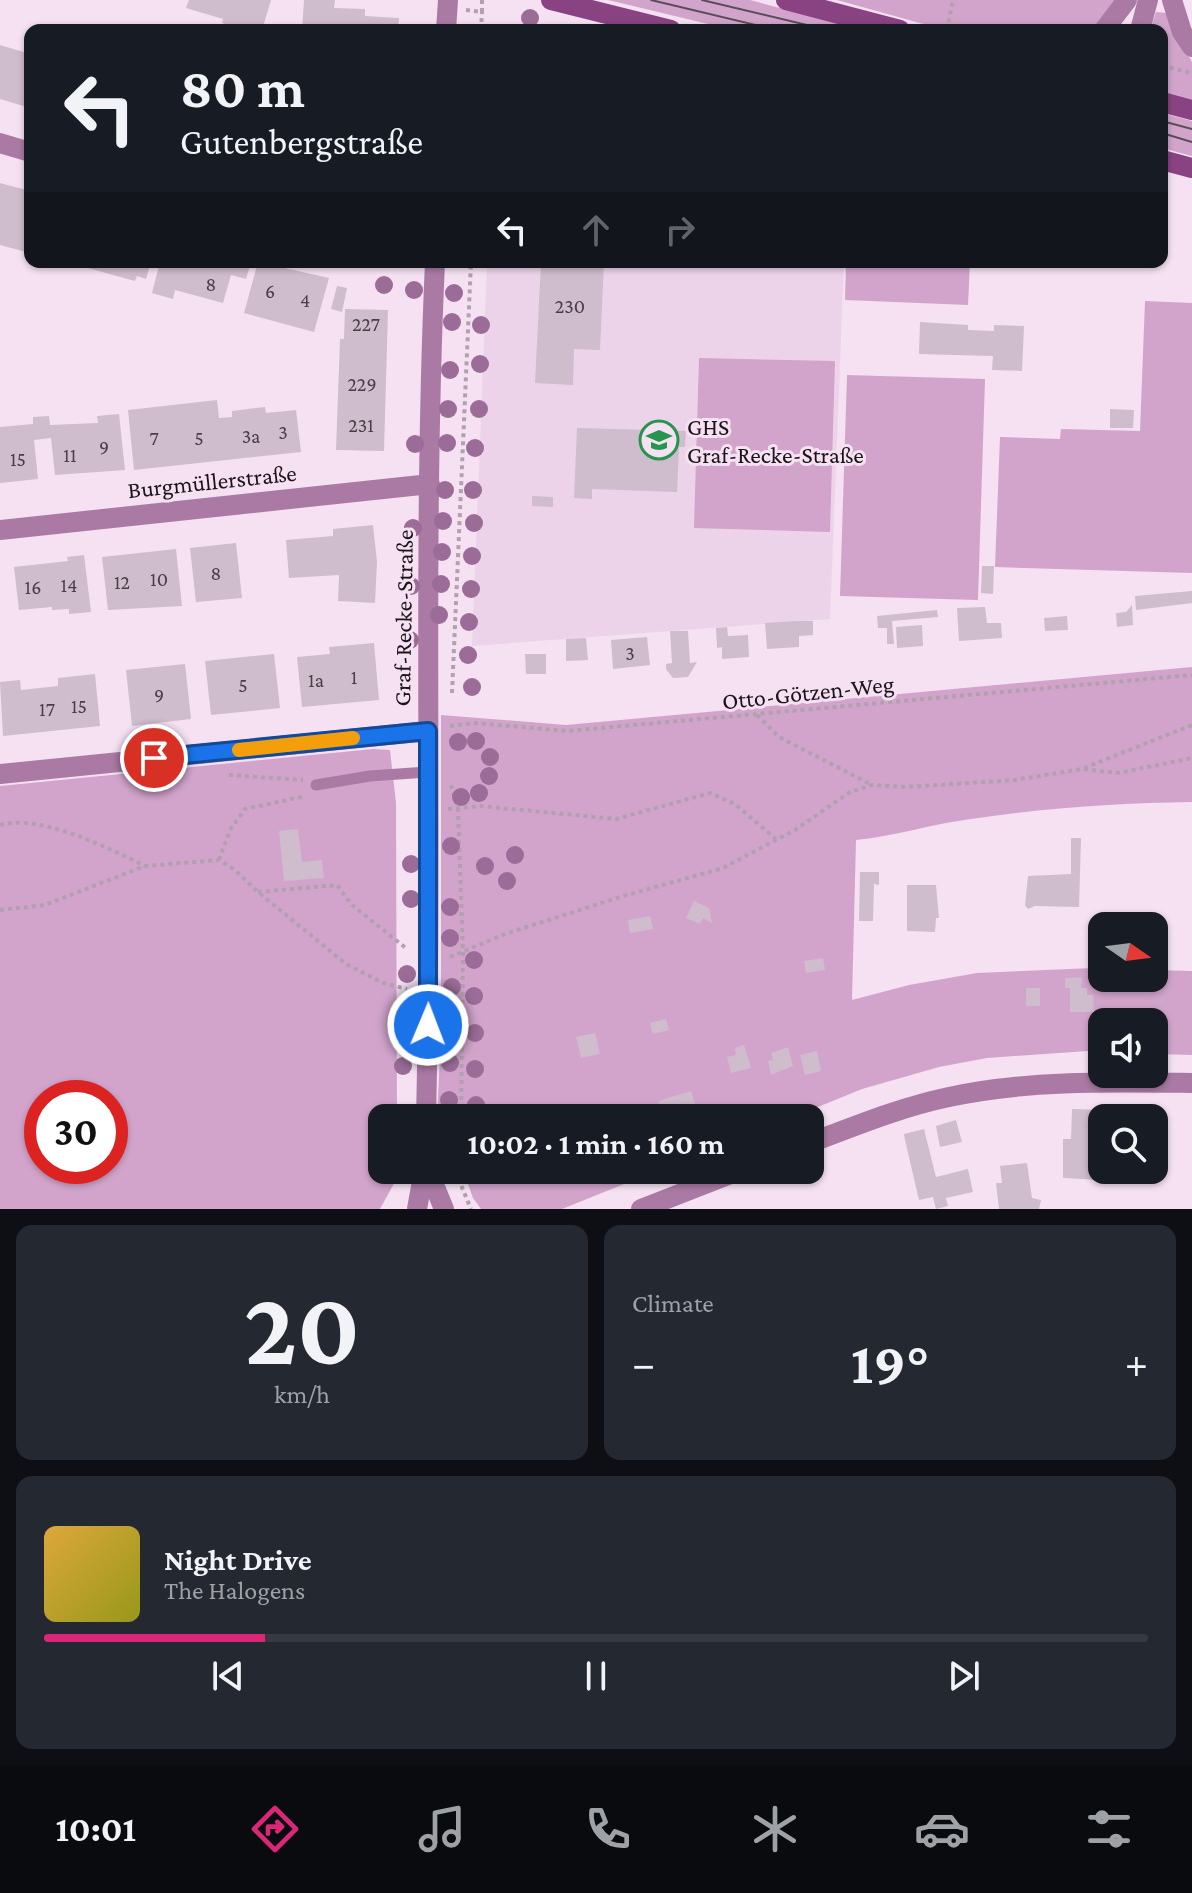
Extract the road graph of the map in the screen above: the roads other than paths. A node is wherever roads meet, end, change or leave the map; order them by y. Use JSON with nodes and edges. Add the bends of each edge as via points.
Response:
{"nodes":[{"id":1,"x":448,"y":0,"type":"edge"},
{"id":2,"x":551,"y":0,"type":"edge"},
{"id":3,"x":786,"y":0,"type":"edge"},
{"id":4,"x":1127,"y":0,"type":"edge"},
{"id":5,"x":1148,"y":0,"type":"edge"},
{"id":6,"x":1172,"y":0,"type":"edge"},
{"id":7,"x":446,"y":24,"type":"edge"},
{"id":8,"x":647,"y":24,"type":"edge"},
{"id":9,"x":877,"y":24,"type":"edge"},
{"id":10,"x":1109,"y":24,"type":"edge"},
{"id":11,"x":1142,"y":24,"type":"edge"},
{"id":12,"x":1192,"y":47,"type":"edge"},
{"id":13,"x":1168,"y":104,"type":"edge"},
{"id":14,"x":1192,"y":110,"type":"edge"},
{"id":15,"x":0,"y":143,"type":"edge"},
{"id":16,"x":24,"y":150,"type":"edge"},
{"id":17,"x":1168,"y":162,"type":"edge"},
{"id":18,"x":1192,"y":168,"type":"edge"},
{"id":19,"x":429,"y":268,"type":"edge"},
{"id":20,"x":430,"y":484,"type":"junction"},
{"id":21,"x":0,"y":530,"type":"edge"},
{"id":22,"x":428,"y":731,"type":"junction"},
{"id":23,"x":427,"y":772,"type":"junction"},
{"id":24,"x":0,"y":774,"type":"edge"},
{"id":25,"x":316,"y":785,"type":"road end"},
{"id":26,"x":1192,"y":1083,"type":"edge"},
{"id":27,"x":426,"y":1104,"type":"edge"},
{"id":28,"x":824,"y":1138,"type":"edge"},
{"id":29,"x":423,"y":1184,"type":"edge"},
{"id":30,"x":432,"y":1184,"type":"edge"},
{"id":31,"x":705,"y":1184,"type":"edge"},
{"id":32,"x":417,"y":1209,"type":"edge"},
{"id":33,"x":444,"y":1209,"type":"edge"},
{"id":34,"x":641,"y":1209,"type":"edge"}],
"edges":[{"from":1,"to":7,"type":"street"},
{"from":2,"to":8,"type":"main road"},
{"from":3,"to":9,"type":"main road"},
{"from":4,"to":10,"type":"street"},
{"from":5,"to":11,"type":"street"},
{"from":6,"to":12,"type":"street"},
{"from":13,"to":14,"type":"main road"},
{"from":15,"to":16,"type":"street"},
{"from":17,"to":18,"type":"main road"},
{"from":19,"to":20,"type":"street","name":"Graf-Recke-Straße"},
{"from":20,"to":21,"type":"street","name":"Burgmüllerstraße"},
{"from":20,"to":22,"type":"street","name":"Graf-Recke-Straße"},
{"from":22,"to":23,"type":"street","name":"Graf-Recke-Straße"},
{"from":22,"to":24,"type":"street"},
{"from":23,"to":25,"type":"lane"},
{"from":23,"to":27,"type":"street","name":"Graf-Recke-Straße"},
{"from":26,"to":28,"type":"street","via":[[991,1090],[948,1097]]},
{"from":29,"to":32,"type":"street"},
{"from":30,"to":33,"type":"street"},
{"from":31,"to":34,"type":"street"}]}
